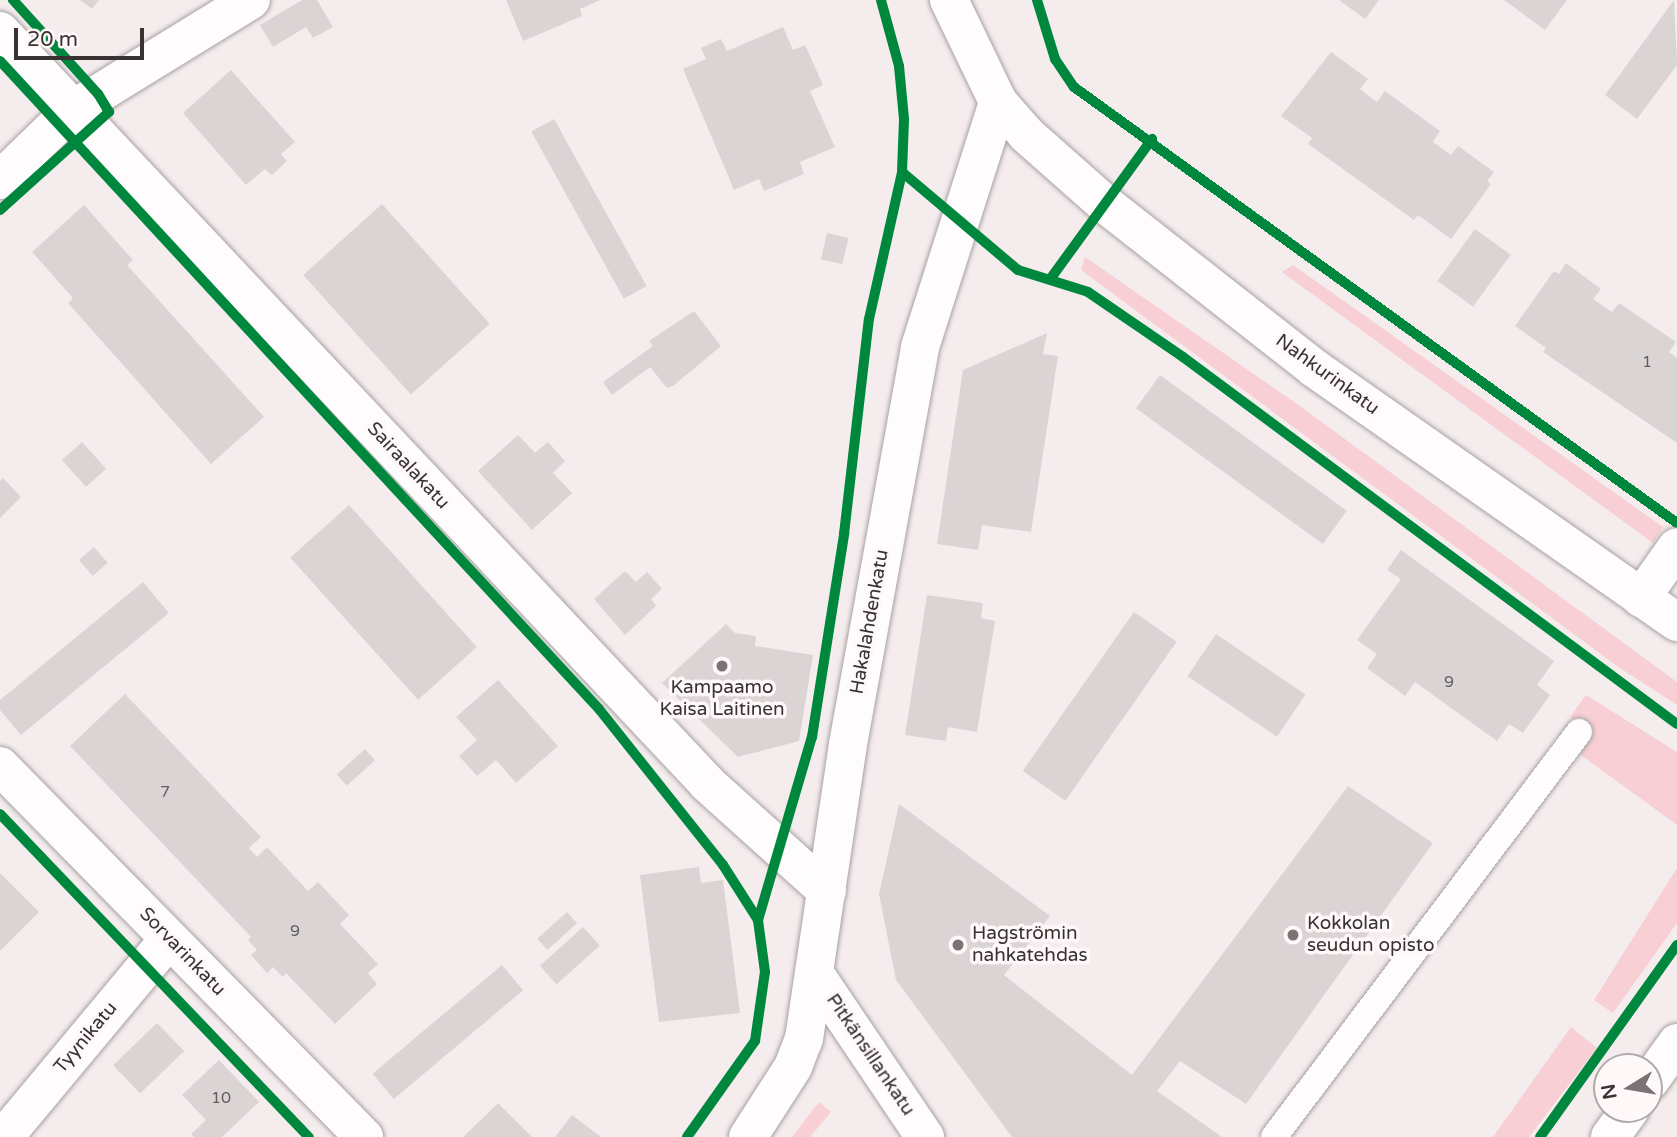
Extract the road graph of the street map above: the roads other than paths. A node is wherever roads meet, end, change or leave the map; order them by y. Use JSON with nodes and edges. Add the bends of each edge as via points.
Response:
{"nodes":[{"id":1,"x":251,"y":0,"type":"edge"},
{"id":2,"x":949,"y":0,"type":"edge"},
{"id":3,"x":0,"y":31,"type":"edge"},
{"id":4,"x":998,"y":102,"type":"junction"},
{"id":5,"x":72,"y":110,"type":"junction"},
{"id":6,"x":0,"y":180,"type":"edge"},
{"id":7,"x":1677,"y":547,"type":"edge"},
{"id":8,"x":1641,"y":598,"type":"junction"},
{"id":9,"x":1677,"y":622,"type":"edge"},
{"id":10,"x":1579,"y":732,"type":"dead end"},
{"id":11,"x":0,"y":766,"type":"edge"},
{"id":12,"x":827,"y":891,"type":"junction"},
{"id":13,"x":169,"y":939,"type":"junction"},
{"id":14,"x":816,"y":974,"type":"junction"},
{"id":15,"x":1677,"y":1043,"type":"edge"},
{"id":16,"x":1663,"y":1063,"type":"edge"},
{"id":17,"x":4,"y":1137,"type":"edge"},
{"id":18,"x":364,"y":1137,"type":"edge"},
{"id":19,"x":748,"y":1137,"type":"edge"},
{"id":20,"x":925,"y":1137,"type":"edge"},
{"id":21,"x":1274,"y":1137,"type":"edge"}],
"edges":[{"from":1,"to":5,"type":"street"},
{"from":2,"to":4,"type":"street","name":"Nahkurinkatu"},
{"from":3,"to":5,"type":"street","name":"Sairaalakatu"},
{"from":4,"to":8,"type":"street","name":"Nahkurinkatu","via":[[1027,135],[1105,204],[1314,368]]},
{"from":4,"to":12,"type":"street","name":"Hakalahdenkatu","via":[[920,347],[848,744]]},
{"from":5,"to":6,"type":"street"},
{"from":5,"to":12,"type":"street","name":"Sairaalakatu","via":[[708,784]]},
{"from":7,"to":8,"type":"street"},
{"from":8,"to":9,"type":"street","name":"Nahkurinkatu"},
{"from":10,"to":21,"type":"lane"},
{"from":11,"to":13,"type":"street","name":"Sorvarinkatu"},
{"from":12,"to":14,"type":"street","name":"Hakalahdenkatu"},
{"from":13,"to":17,"type":"street","name":"Tyynikatu"},
{"from":13,"to":18,"type":"street","name":"Sorvarinkatu"},
{"from":14,"to":19,"type":"street","name":"Hakalahdenkatu","via":[[804,1039],[793,1067]]},
{"from":14,"to":20,"type":"street","name":"Pitkänsillankatu"},
{"from":15,"to":16,"type":"street"}]}
